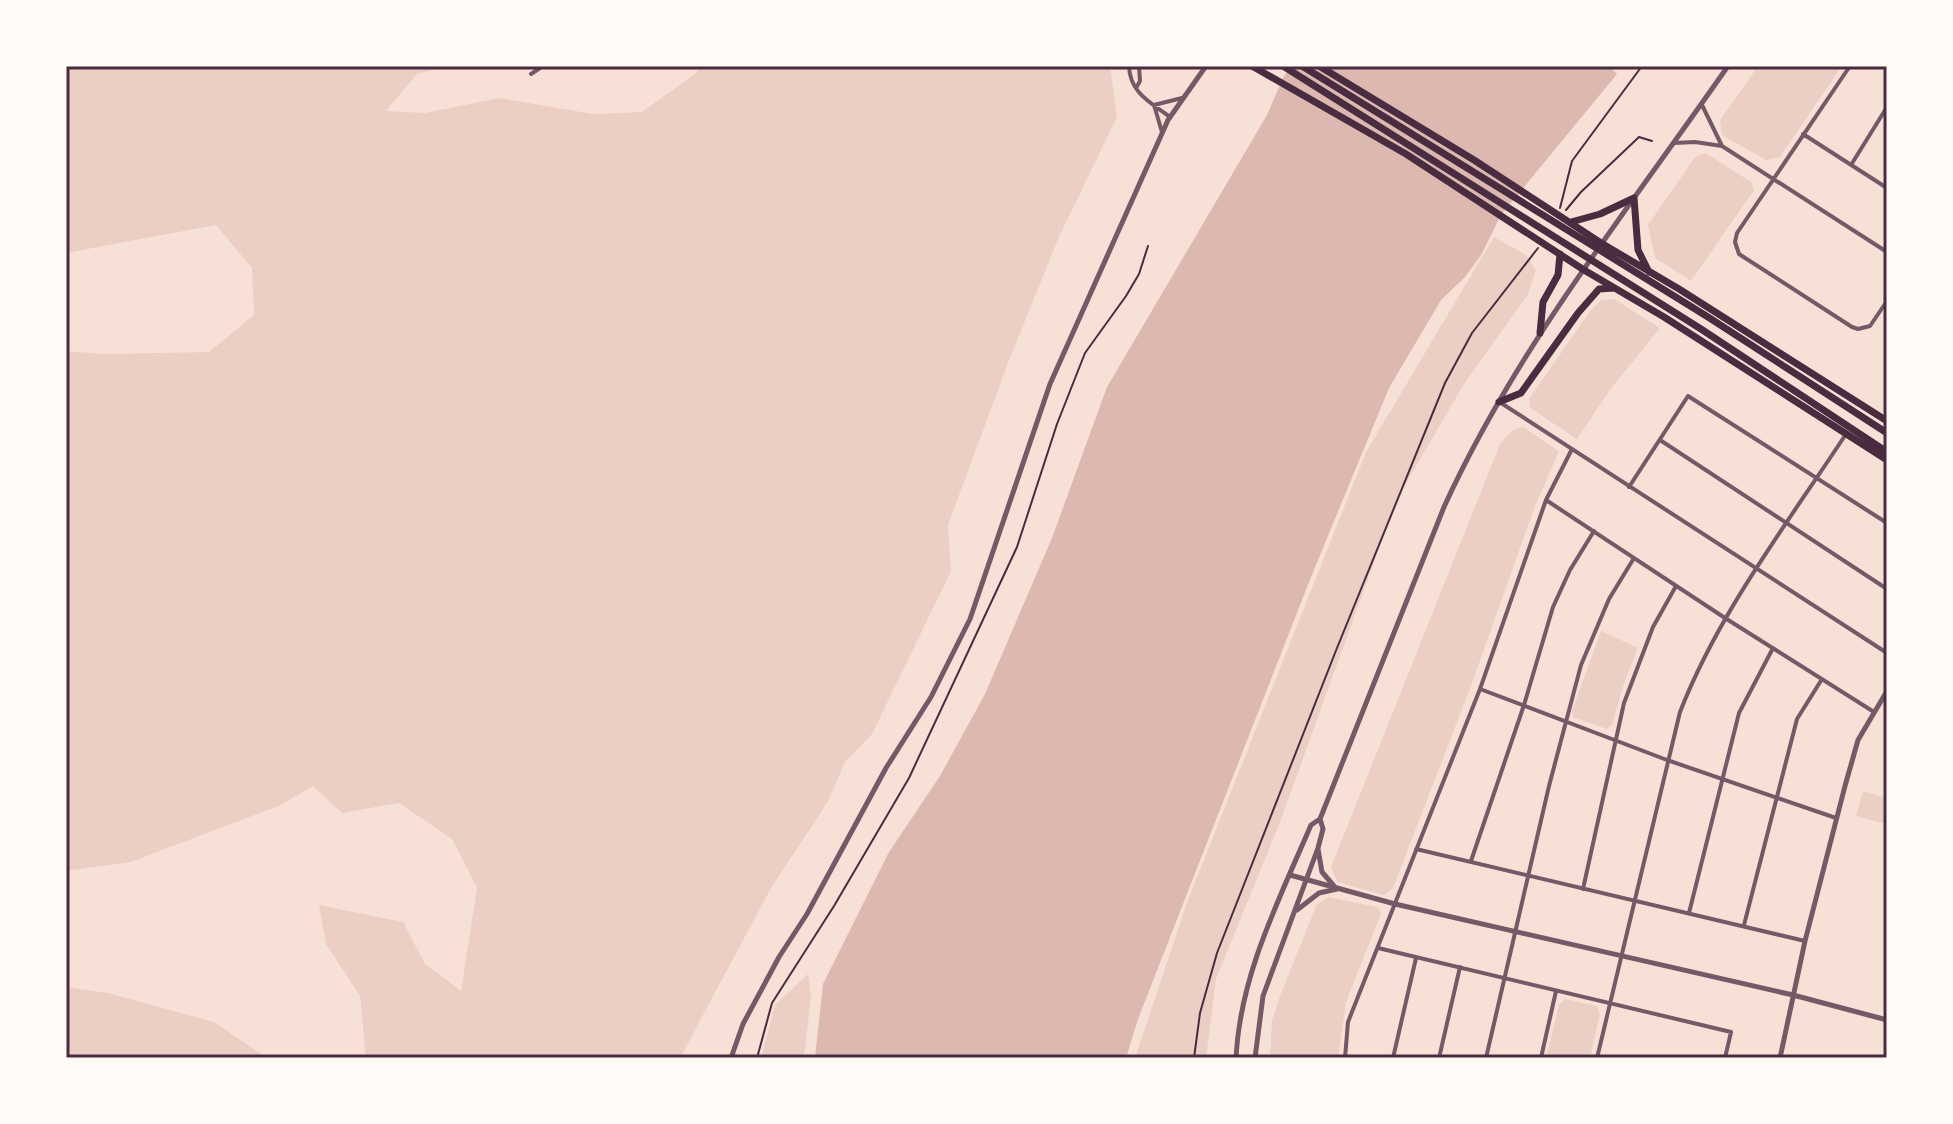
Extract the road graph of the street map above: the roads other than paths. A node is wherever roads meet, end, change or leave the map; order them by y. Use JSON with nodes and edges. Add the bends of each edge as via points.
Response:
{"nodes":[{"id":1,"x":543,"y":66,"type":"edge"},
{"id":2,"x":1129,"y":66,"type":"edge"},
{"id":3,"x":1139,"y":66,"type":"edge"},
{"id":4,"x":1206,"y":66,"type":"edge"},
{"id":5,"x":1283,"y":66,"type":"edge"},
{"id":6,"x":1302,"y":66,"type":"edge"},
{"id":7,"x":1319,"y":66,"type":"edge"},
{"id":8,"x":1728,"y":66,"type":"edge"},
{"id":9,"x":1850,"y":66,"type":"edge"},
{"id":10,"x":1254,"y":67,"type":"edge"},
{"id":11,"x":531,"y":74,"type":"dead end"},
{"id":12,"x":1136,"y":88,"type":"junction"},
{"id":13,"x":1184,"y":97,"type":"junction"},
{"id":14,"x":1154,"y":105,"type":"junction"},
{"id":15,"x":1701,"y":105,"type":"junction"},
{"id":16,"x":1887,"y":107,"type":"edge"},
{"id":17,"x":1170,"y":117,"type":"junction"},
{"id":18,"x":1162,"y":132,"type":"junction"},
{"id":19,"x":1803,"y":134,"type":"junction"},
{"id":20,"x":1674,"y":143,"type":"junction"},
{"id":21,"x":1722,"y":146,"type":"junction"},
{"id":22,"x":1851,"y":165,"type":"junction"},
{"id":23,"x":1772,"y":180,"type":"junction"},
{"id":24,"x":1887,"y":188,"type":"edge"},
{"id":25,"x":1634,"y":198,"type":"junction"},
{"id":26,"x":1571,"y":222,"type":"junction"},
{"id":27,"x":1601,"y":243,"type":"junction"},
{"id":28,"x":1887,"y":252,"type":"edge"},
{"id":29,"x":1560,"y":254,"type":"junction"},
{"id":30,"x":1584,"y":270,"type":"junction"},
{"id":31,"x":1649,"y":272,"type":"junction"},
{"id":32,"x":1614,"y":288,"type":"junction"},
{"id":33,"x":1887,"y":301,"type":"edge"},
{"id":34,"x":1540,"y":333,"type":"junction"},
{"id":35,"x":1499,"y":402,"type":"junction"},
{"id":36,"x":1887,"y":421,"type":"edge"},
{"id":37,"x":1887,"y":433,"type":"edge"},
{"id":38,"x":1846,"y":434,"type":"junction"},
{"id":39,"x":1660,"y":440,"type":"junction"},
{"id":40,"x":1572,"y":449,"type":"junction"},
{"id":41,"x":1887,"y":452,"type":"edge"},
{"id":42,"x":1887,"y":460,"type":"edge"},
{"id":43,"x":1816,"y":479,"type":"junction"},
{"id":44,"x":1629,"y":487,"type":"junction"},
{"id":45,"x":1546,"y":500,"type":"junction"},
{"id":46,"x":1887,"y":523,"type":"edge"},
{"id":47,"x":1786,"y":524,"type":"junction"},
{"id":48,"x":1594,"y":531,"type":"junction"},
{"id":49,"x":1634,"y":558,"type":"junction"},
{"id":50,"x":1757,"y":569,"type":"junction"},
{"id":51,"x":1676,"y":586,"type":"junction"},
{"id":52,"x":1887,"y":589,"type":"edge"},
{"id":53,"x":1725,"y":618,"type":"junction"},
{"id":54,"x":1773,"y":648,"type":"junction"},
{"id":55,"x":1887,"y":653,"type":"edge"},
{"id":56,"x":1822,"y":679,"type":"junction"},
{"id":57,"x":1480,"y":689,"type":"junction"},
{"id":58,"x":1887,"y":691,"type":"edge"},
{"id":59,"x":1524,"y":705,"type":"junction"},
{"id":60,"x":1874,"y":712,"type":"junction"},
{"id":61,"x":1565,"y":720,"type":"junction"},
{"id":62,"x":1615,"y":739,"type":"junction"},
{"id":63,"x":1667,"y":760,"type":"junction"},
{"id":64,"x":1723,"y":779,"type":"junction"},
{"id":65,"x":1775,"y":797,"type":"junction"},
{"id":66,"x":1836,"y":818,"type":"junction"},
{"id":67,"x":1320,"y":819,"type":"junction"},
{"id":68,"x":1318,"y":848,"type":"junction"},
{"id":69,"x":1416,"y":849,"type":"junction"},
{"id":70,"x":1471,"y":862,"type":"junction"},
{"id":71,"x":1290,"y":875,"type":"junction"},
{"id":72,"x":1530,"y":877,"type":"junction"},
{"id":73,"x":1306,"y":881,"type":"junction"},
{"id":74,"x":1338,"y":889,"type":"junction"},
{"id":75,"x":1583,"y":889,"type":"junction"},
{"id":76,"x":1634,"y":901,"type":"junction"},
{"id":77,"x":1395,"y":904,"type":"junction"},
{"id":78,"x":1295,"y":912,"type":"junction"},
{"id":79,"x":1689,"y":913,"type":"junction"},
{"id":80,"x":1744,"y":925,"type":"junction"},
{"id":81,"x":1516,"y":932,"type":"junction"},
{"id":82,"x":1805,"y":941,"type":"junction"},
{"id":83,"x":1378,"y":948,"type":"junction"},
{"id":84,"x":1620,"y":957,"type":"junction"},
{"id":85,"x":1416,"y":958,"type":"junction"},
{"id":86,"x":1460,"y":967,"type":"junction"},
{"id":87,"x":1505,"y":979,"type":"junction"},
{"id":88,"x":1556,"y":991,"type":"junction"},
{"id":89,"x":1793,"y":995,"type":"junction"},
{"id":90,"x":1610,"y":1004,"type":"junction"},
{"id":91,"x":1887,"y":1020,"type":"edge"},
{"id":92,"x":731,"y":1058,"type":"edge"},
{"id":93,"x":1236,"y":1058,"type":"edge"},
{"id":94,"x":1255,"y":1058,"type":"edge"},
{"id":95,"x":1345,"y":1058,"type":"edge"},
{"id":96,"x":1393,"y":1058,"type":"edge"},
{"id":97,"x":1439,"y":1058,"type":"edge"},
{"id":98,"x":1486,"y":1058,"type":"edge"},
{"id":99,"x":1541,"y":1058,"type":"edge"},
{"id":100,"x":1597,"y":1058,"type":"edge"},
{"id":101,"x":1725,"y":1058,"type":"edge"},
{"id":102,"x":1780,"y":1058,"type":"edge"}],
"edges":[{"from":1,"to":11,"type":"street"},
{"from":2,"to":12,"type":"street"},
{"from":3,"to":12,"type":"street"},
{"from":4,"to":13,"type":"street"},
{"from":5,"to":41,"type":"main road"},
{"from":6,"to":37,"type":"main road"},
{"from":7,"to":26,"type":"main road"},
{"from":8,"to":15,"type":"street"},
{"from":9,"to":19,"type":"street"},
{"from":10,"to":29,"type":"main road","via":[[1406,154]]},
{"from":12,"to":14,"type":"street"},
{"from":13,"to":14,"type":"street"},
{"from":13,"to":17,"type":"street"},
{"from":14,"to":17,"type":"street"},
{"from":14,"to":18,"type":"street"},
{"from":15,"to":20,"type":"street"},
{"from":15,"to":21,"type":"street"},
{"from":16,"to":22,"type":"street"},
{"from":17,"to":18,"type":"street"},
{"from":18,"to":92,"type":"street","via":[[1050,384],[970,619],[931,697],[779,957]]},
{"from":19,"to":22,"type":"street"},
{"from":19,"to":23,"type":"street"},
{"from":20,"to":21,"type":"street"},
{"from":20,"to":25,"type":"street"},
{"from":21,"to":23,"type":"street"},
{"from":22,"to":24,"type":"street"},
{"from":23,"to":28,"type":"street"},
{"from":23,"to":33,"type":"street","via":[[1737,233],[1739,254],[1858,329],[1870,326]]},
{"from":25,"to":26,"type":"main road"},
{"from":25,"to":27,"type":"street"},
{"from":25,"to":31,"type":"main road","via":[[1638,250]]},
{"from":26,"to":27,"type":"main road"},
{"from":27,"to":30,"type":"street"},
{"from":27,"to":31,"type":"main road"},
{"from":29,"to":30,"type":"main road"},
{"from":29,"to":34,"type":"main road","via":[[1558,275],[1543,302]]},
{"from":30,"to":32,"type":"main road"},
{"from":30,"to":34,"type":"street"},
{"from":31,"to":36,"type":"main road"},
{"from":32,"to":35,"type":"main road","via":[[1599,289],[1521,393]]},
{"from":32,"to":38,"type":"main road"},
{"from":34,"to":35,"type":"street"},
{"from":35,"to":40,"type":"street"},
{"from":35,"to":67,"type":"street","via":[[1444,507]]},
{"from":38,"to":42,"type":"main road"},
{"from":38,"to":43,"type":"street"},
{"from":39,"to":43,"type":"street","via":[[1688,396]]},
{"from":39,"to":44,"type":"street"},
{"from":39,"to":47,"type":"street"},
{"from":40,"to":44,"type":"street"},
{"from":40,"to":45,"type":"street"},
{"from":43,"to":46,"type":"street"},
{"from":43,"to":47,"type":"street"},
{"from":44,"to":50,"type":"street"},
{"from":45,"to":48,"type":"street"},
{"from":45,"to":57,"type":"street"},
{"from":47,"to":50,"type":"street"},
{"from":47,"to":52,"type":"street"},
{"from":48,"to":49,"type":"street"},
{"from":48,"to":59,"type":"street","via":[[1553,607]]},
{"from":49,"to":51,"type":"street"},
{"from":49,"to":61,"type":"street","via":[[1591,639]]},
{"from":50,"to":53,"type":"street"},
{"from":50,"to":55,"type":"street"},
{"from":51,"to":53,"type":"street"},
{"from":51,"to":62,"type":"street","via":[[1637,665]]},
{"from":53,"to":54,"type":"street"},
{"from":53,"to":63,"type":"street","via":[[1698,666]]},
{"from":54,"to":56,"type":"street"},
{"from":54,"to":64,"type":"street","via":[[1739,713]]},
{"from":56,"to":60,"type":"street"},
{"from":56,"to":65,"type":"street","via":[[1797,719]]},
{"from":57,"to":59,"type":"street"},
{"from":57,"to":69,"type":"street"},
{"from":58,"to":60,"type":"street"},
{"from":59,"to":61,"type":"street"},
{"from":59,"to":70,"type":"street"},
{"from":60,"to":66,"type":"street","via":[[1858,740]]},
{"from":61,"to":62,"type":"street"},
{"from":61,"to":72,"type":"street"},
{"from":62,"to":63,"type":"street"},
{"from":62,"to":75,"type":"street"},
{"from":63,"to":64,"type":"street"},
{"from":63,"to":76,"type":"street"},
{"from":64,"to":65,"type":"street"},
{"from":64,"to":79,"type":"street"},
{"from":65,"to":66,"type":"street"},
{"from":65,"to":80,"type":"street"},
{"from":66,"to":82,"type":"street"},
{"from":67,"to":68,"type":"street"},
{"from":67,"to":71,"type":"street","via":[[1311,825]]},
{"from":68,"to":73,"type":"street"},
{"from":68,"to":74,"type":"street","via":[[1324,876]]},
{"from":69,"to":70,"type":"street"},
{"from":69,"to":77,"type":"street"},
{"from":70,"to":72,"type":"street"},
{"from":71,"to":73,"type":"street"},
{"from":71,"to":93,"type":"street","via":[[1254,960]]},
{"from":72,"to":75,"type":"street"},
{"from":72,"to":81,"type":"street"},
{"from":73,"to":74,"type":"street"},
{"from":73,"to":78,"type":"street"},
{"from":74,"to":77,"type":"street"},
{"from":74,"to":78,"type":"street","via":[[1319,893]]},
{"from":75,"to":76,"type":"street"},
{"from":76,"to":79,"type":"street"},
{"from":76,"to":84,"type":"street"},
{"from":77,"to":81,"type":"street"},
{"from":77,"to":83,"type":"street"},
{"from":78,"to":94,"type":"street","via":[[1263,996]]},
{"from":79,"to":80,"type":"street"},
{"from":80,"to":82,"type":"street"},
{"from":81,"to":84,"type":"street"},
{"from":81,"to":87,"type":"street"},
{"from":82,"to":89,"type":"street"},
{"from":83,"to":85,"type":"street"},
{"from":83,"to":95,"type":"street","via":[[1348,1022]]},
{"from":84,"to":89,"type":"street"},
{"from":84,"to":90,"type":"street"},
{"from":85,"to":86,"type":"street"},
{"from":85,"to":96,"type":"street"},
{"from":86,"to":87,"type":"street"},
{"from":86,"to":97,"type":"street"},
{"from":87,"to":88,"type":"street"},
{"from":87,"to":98,"type":"street"},
{"from":88,"to":90,"type":"street"},
{"from":88,"to":99,"type":"street"},
{"from":89,"to":91,"type":"street"},
{"from":89,"to":102,"type":"street"},
{"from":90,"to":100,"type":"street"},
{"from":90,"to":101,"type":"street","via":[[1731,1032]]}]}
